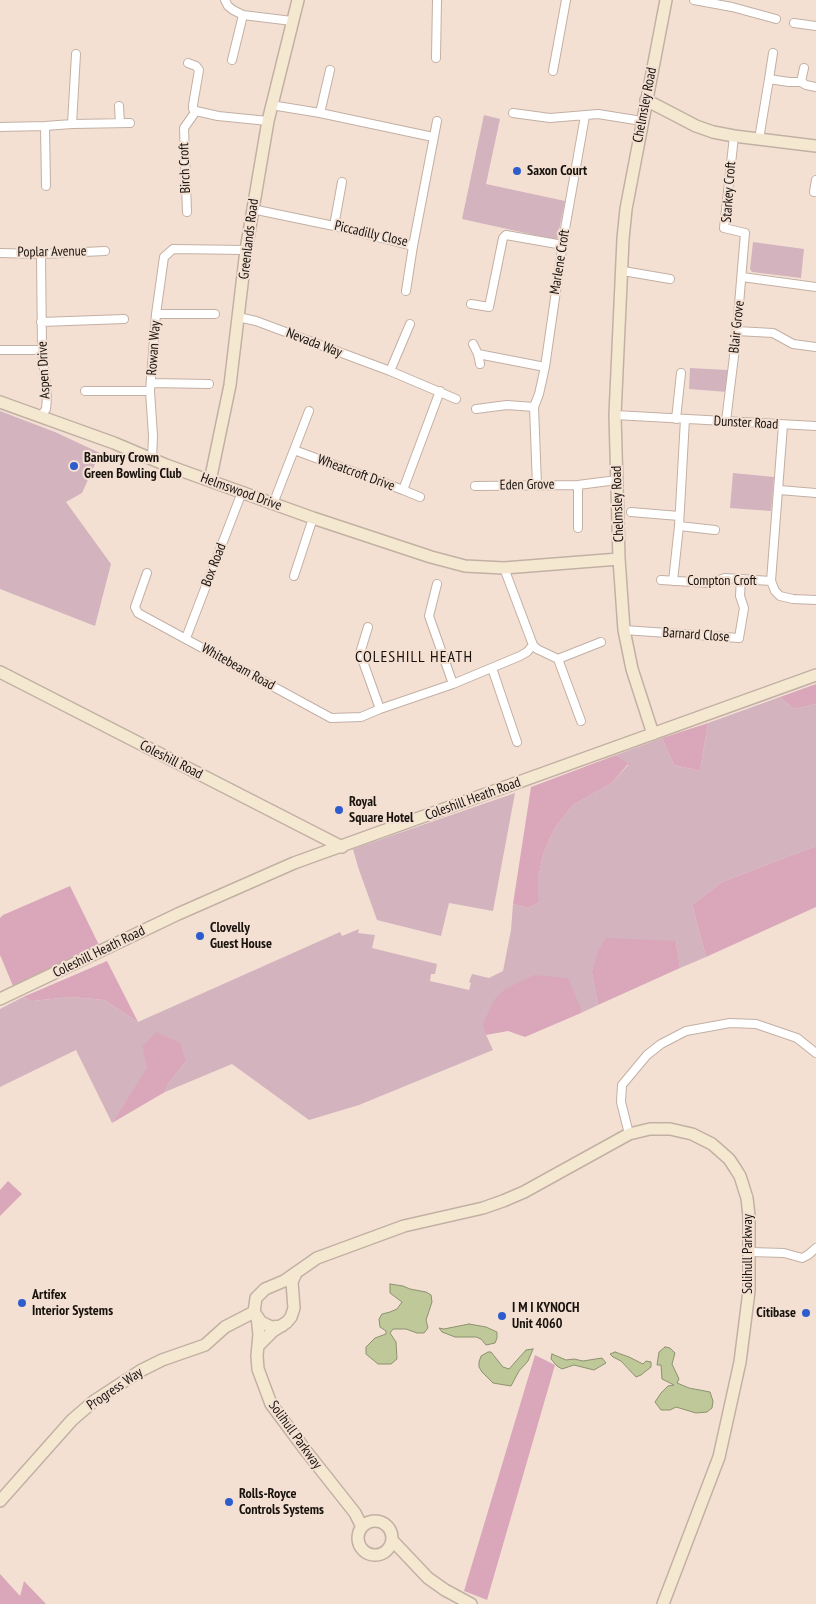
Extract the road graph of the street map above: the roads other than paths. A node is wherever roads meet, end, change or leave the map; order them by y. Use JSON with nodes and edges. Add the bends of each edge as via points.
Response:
{"nodes":[{"id":1,"x":225,"y":0,"type":"edge"},
{"id":2,"x":298,"y":0,"type":"edge"},
{"id":3,"x":438,"y":0,"type":"edge"},
{"id":4,"x":566,"y":0,"type":"edge"},
{"id":5,"x":666,"y":0,"type":"edge"},
{"id":6,"x":694,"y":0,"type":"edge"},
{"id":7,"x":243,"y":15,"type":"junction"},
{"id":8,"x":776,"y":19,"type":"dead end"},
{"id":9,"x":292,"y":21,"type":"junction"},
{"id":10,"x":794,"y":23,"type":"dead end"},
{"id":11,"x":816,"y":25,"type":"edge"},
{"id":12,"x":773,"y":53,"type":"dead end"},
{"id":13,"x":76,"y":54,"type":"dead end"},
{"id":14,"x":436,"y":58,"type":"dead end"},
{"id":15,"x":232,"y":60,"type":"dead end"},
{"id":16,"x":188,"y":63,"type":"dead end"},
{"id":17,"x":804,"y":68,"type":"dead end"},
{"id":18,"x":330,"y":70,"type":"dead end"},
{"id":19,"x":553,"y":71,"type":"dead end"},
{"id":20,"x":769,"y":78,"type":"junction"},
{"id":21,"x":801,"y":82,"type":"junction"},
{"id":22,"x":816,"y":87,"type":"edge"},
{"id":23,"x":646,"y":100,"type":"junction"},
{"id":24,"x":271,"y":105,"type":"junction"},
{"id":25,"x":119,"y":106,"type":"dead end"},
{"id":26,"x":196,"y":111,"type":"junction"},
{"id":27,"x":320,"y":113,"type":"junction"},
{"id":28,"x":513,"y":113,"type":"dead end"},
{"id":29,"x":585,"y":116,"type":"junction"},
{"id":30,"x":268,"y":121,"type":"junction"},
{"id":31,"x":437,"y":121,"type":"dead end"},
{"id":32,"x":642,"y":121,"type":"junction"},
{"id":33,"x":120,"y":123,"type":"junction"},
{"id":34,"x":130,"y":123,"type":"dead end"},
{"id":35,"x":72,"y":124,"type":"junction"},
{"id":36,"x":45,"y":126,"type":"junction"},
{"id":37,"x":0,"y":127,"type":"edge"},
{"id":38,"x":734,"y":136,"type":"junction"},
{"id":39,"x":433,"y":137,"type":"junction"},
{"id":40,"x":759,"y":139,"type":"junction"},
{"id":41,"x":816,"y":146,"type":"edge"},
{"id":42,"x":816,"y":180,"type":"edge"},
{"id":43,"x":342,"y":182,"type":"dead end"},
{"id":44,"x":46,"y":186,"type":"dead end"},
{"id":45,"x":814,"y":192,"type":"dead end"},
{"id":46,"x":252,"y":209,"type":"junction"},
{"id":47,"x":187,"y":212,"type":"dead end"},
{"id":48,"x":334,"y":226,"type":"junction"},
{"id":49,"x":745,"y":233,"type":"joint"},
{"id":50,"x":563,"y":245,"type":"junction"},
{"id":51,"x":413,"y":246,"type":"junction"},
{"id":52,"x":246,"y":250,"type":"junction"},
{"id":53,"x":105,"y":251,"type":"dead end"},
{"id":54,"x":0,"y":253,"type":"edge"},
{"id":55,"x":40,"y":254,"type":"junction"},
{"id":56,"x":623,"y":271,"type":"junction"},
{"id":57,"x":742,"y":277,"type":"junction"},
{"id":58,"x":670,"y":279,"type":"dead end"},
{"id":59,"x":816,"y":287,"type":"edge"},
{"id":60,"x":406,"y":291,"type":"dead end"},
{"id":61,"x":471,"y":304,"type":"dead end"},
{"id":62,"x":156,"y":314,"type":"junction"},
{"id":63,"x":215,"y":314,"type":"dead end"},
{"id":64,"x":238,"y":317,"type":"junction"},
{"id":65,"x":124,"y":319,"type":"dead end"},
{"id":66,"x":42,"y":322,"type":"junction"},
{"id":67,"x":410,"y":324,"type":"dead end"},
{"id":68,"x":737,"y":331,"type":"junction"},
{"id":69,"x":472,"y":344,"type":"dead end"},
{"id":70,"x":816,"y":347,"type":"edge"},
{"id":71,"x":0,"y":350,"type":"edge"},
{"id":72,"x":42,"y":350,"type":"junction"},
{"id":73,"x":478,"y":354,"type":"junction"},
{"id":74,"x":480,"y":364,"type":"dead end"},
{"id":75,"x":545,"y":367,"type":"junction"},
{"id":76,"x":390,"y":371,"type":"junction"},
{"id":77,"x":682,"y":373,"type":"dead end"},
{"id":78,"x":209,"y":384,"type":"dead end"},
{"id":79,"x":151,"y":387,"type":"junction"},
{"id":80,"x":85,"y":391,"type":"dead end"},
{"id":81,"x":440,"y":391,"type":"junction"},
{"id":82,"x":456,"y":399,"type":"dead end"},
{"id":83,"x":0,"y":402,"type":"edge"},
{"id":84,"x":534,"y":407,"type":"junction"},
{"id":85,"x":476,"y":409,"type":"dead end"},
{"id":86,"x":309,"y":411,"type":"dead end"},
{"id":87,"x":615,"y":415,"type":"junction"},
{"id":88,"x":40,"y":416,"type":"junction"},
{"id":89,"x":676,"y":419,"type":"junction"},
{"id":90,"x":685,"y":419,"type":"junction"},
{"id":91,"x":726,"y":421,"type":"junction"},
{"id":92,"x":783,"y":425,"type":"junction"},
{"id":93,"x":816,"y":426,"type":"edge"},
{"id":94,"x":294,"y":450,"type":"junction"},
{"id":95,"x":152,"y":460,"type":"junction"},
{"id":96,"x":617,"y":480,"type":"junction"},
{"id":97,"x":210,"y":481,"type":"junction"},
{"id":98,"x":537,"y":485,"type":"junction"},
{"id":99,"x":578,"y":485,"type":"junction"},
{"id":100,"x":475,"y":486,"type":"dead end"},
{"id":101,"x":403,"y":490,"type":"junction"},
{"id":102,"x":779,"y":490,"type":"junction"},
{"id":103,"x":242,"y":492,"type":"junction"},
{"id":104,"x":816,"y":493,"type":"edge"},
{"id":105,"x":420,"y":497,"type":"dead end"},
{"id":106,"x":272,"y":504,"type":"junction"},
{"id":107,"x":631,"y":512,"type":"dead end"},
{"id":108,"x":679,"y":516,"type":"junction"},
{"id":109,"x":313,"y":518,"type":"junction"},
{"id":110,"x":679,"y":526,"type":"junction"},
{"id":111,"x":578,"y":528,"type":"dead end"},
{"id":112,"x":715,"y":530,"type":"dead end"},
{"id":113,"x":619,"y":559,"type":"junction"},
{"id":114,"x":504,"y":568,"type":"junction"},
{"id":115,"x":147,"y":573,"type":"dead end"},
{"id":116,"x":294,"y":576,"type":"dead end"},
{"id":117,"x":741,"y":579,"type":"junction"},
{"id":118,"x":662,"y":580,"type":"dead end"},
{"id":119,"x":673,"y":580,"type":"junction"},
{"id":120,"x":771,"y":581,"type":"junction"},
{"id":121,"x":437,"y":584,"type":"dead end"},
{"id":122,"x":816,"y":600,"type":"edge"},
{"id":123,"x":368,"y":627,"type":"dead end"},
{"id":124,"x":624,"y":630,"type":"junction"},
{"id":125,"x":186,"y":638,"type":"junction"},
{"id":126,"x":600,"y":642,"type":"dead end"},
{"id":127,"x":533,"y":645,"type":"junction"},
{"id":128,"x":558,"y":659,"type":"junction"},
{"id":129,"x":492,"y":668,"type":"junction"},
{"id":130,"x":0,"y":672,"type":"edge"},
{"id":131,"x":816,"y":675,"type":"edge"},
{"id":132,"x":453,"y":684,"type":"junction"},
{"id":133,"x":380,"y":709,"type":"junction"},
{"id":134,"x":582,"y":721,"type":"dead end"},
{"id":135,"x":654,"y":734,"type":"junction"},
{"id":136,"x":517,"y":742,"type":"dead end"},
{"id":137,"x":342,"y":847,"type":"junction"},
{"id":138,"x":0,"y":999,"type":"edge"},
{"id":139,"x":816,"y":1053,"type":"edge"},
{"id":140,"x":628,"y":1134,"type":"junction"},
{"id":141,"x":816,"y":1248,"type":"edge"},
{"id":142,"x":750,"y":1252,"type":"junction"},
{"id":143,"x":296,"y":1273,"type":"junction"},
{"id":144,"x":274,"y":1286,"type":"junction"},
{"id":145,"x":293,"y":1301,"type":"junction"},
{"id":146,"x":256,"y":1314,"type":"junction"},
{"id":147,"x":282,"y":1326,"type":"junction"},
{"id":148,"x":258,"y":1347,"type":"junction"},
{"id":149,"x":0,"y":1501,"type":"edge"},
{"id":150,"x":365,"y":1524,"type":"junction"},
{"id":151,"x":392,"y":1540,"type":"junction"},
{"id":152,"x":384,"y":1552,"type":"junction"},
{"id":153,"x":404,"y":1554,"type":"junction"},
{"id":154,"x":471,"y":1604,"type":"edge"},
{"id":155,"x":663,"y":1604,"type":"edge"}],
"edges":[{"from":1,"to":7,"type":"street","via":[[228,6]]},
{"from":2,"to":9,"type":"street","name":"Greenlands Road"},
{"from":3,"to":14,"type":"street"},
{"from":4,"to":19,"type":"street"},
{"from":5,"to":23,"type":"street","name":"Chelmsley Road"},
{"from":6,"to":8,"type":"street"},
{"from":7,"to":9,"type":"street"},
{"from":7,"to":15,"type":"street"},
{"from":9,"to":24,"type":"street","name":"Greenlands Road"},
{"from":10,"to":11,"type":"street"},
{"from":12,"to":20,"type":"street"},
{"from":13,"to":35,"type":"street"},
{"from":16,"to":26,"type":"street","via":[[199,70],[192,105]]},
{"from":17,"to":21,"type":"street"},
{"from":18,"to":27,"type":"street"},
{"from":20,"to":21,"type":"street"},
{"from":20,"to":40,"type":"street"},
{"from":21,"to":22,"type":"street"},
{"from":23,"to":32,"type":"street","name":"Chelmsley Road"},
{"from":23,"to":38,"type":"street","via":[[700,128]]},
{"from":24,"to":27,"type":"street"},
{"from":24,"to":30,"type":"street","name":"Greenlands Road"},
{"from":25,"to":33,"type":"street"},
{"from":26,"to":30,"type":"street"},
{"from":26,"to":47,"type":"street","name":"Birch Croft","via":[[184,128]]},
{"from":27,"to":39,"type":"street"},
{"from":28,"to":29,"type":"street","via":[[550,118]]},
{"from":29,"to":32,"type":"street","via":[[598,114]]},
{"from":29,"to":50,"type":"street","name":"Marlene Croft"},
{"from":30,"to":46,"type":"street","name":"Greenlands Road"},
{"from":31,"to":39,"type":"street","name":"Piccadilly Close"},
{"from":32,"to":56,"type":"street","name":"Chelmsley Road","via":[[626,209]]},
{"from":33,"to":34,"type":"street"},
{"from":33,"to":35,"type":"street"},
{"from":35,"to":36,"type":"street"},
{"from":36,"to":37,"type":"street"},
{"from":36,"to":44,"type":"street"},
{"from":38,"to":40,"type":"street"},
{"from":38,"to":49,"type":"street","name":"Starkey Croft","via":[[724,228]]},
{"from":39,"to":51,"type":"street","name":"Piccadilly Close"},
{"from":40,"to":41,"type":"street"},
{"from":42,"to":45,"type":"street"},
{"from":43,"to":48,"type":"street"},
{"from":46,"to":48,"type":"street","name":"Piccadilly Close"},
{"from":46,"to":52,"type":"street","name":"Greenlands Road"},
{"from":48,"to":51,"type":"street","name":"Piccadilly Close"},
{"from":49,"to":57,"type":"street","name":"Blair Grove"},
{"from":50,"to":61,"type":"street","via":[[506,235],[493,307]]},
{"from":50,"to":75,"type":"street","name":"Marlene Croft"},
{"from":51,"to":60,"type":"street"},
{"from":52,"to":62,"type":"street","name":"Rowan Way","via":[[173,250],[164,257]]},
{"from":52,"to":64,"type":"street","name":"Greenlands Road"},
{"from":53,"to":55,"type":"street","name":"Poplar Avenue"},
{"from":54,"to":55,"type":"street","name":"Poplar Avenue"},
{"from":55,"to":66,"type":"street","name":"Aspen Drive"},
{"from":56,"to":58,"type":"street"},
{"from":56,"to":87,"type":"street","name":"Chelmsley Road"},
{"from":57,"to":59,"type":"street"},
{"from":57,"to":68,"type":"street","name":"Blair Grove"},
{"from":62,"to":63,"type":"street","name":"Rowan Way"},
{"from":62,"to":79,"type":"street","name":"Rowan Way"},
{"from":64,"to":76,"type":"street","name":"Nevada Way"},
{"from":64,"to":97,"type":"street","name":"Greenlands Road","via":[[230,385]]},
{"from":65,"to":66,"type":"street","name":"Aspen Drive"},
{"from":66,"to":72,"type":"street","name":"Aspen Drive"},
{"from":67,"to":76,"type":"street"},
{"from":68,"to":70,"type":"street","via":[[773,333],[793,344]]},
{"from":68,"to":91,"type":"street","name":"Blair Grove"},
{"from":69,"to":73,"type":"street"},
{"from":71,"to":72,"type":"street"},
{"from":72,"to":88,"type":"street","name":"Aspen Drive","via":[[47,398],[46,409]]},
{"from":73,"to":74,"type":"street"},
{"from":73,"to":75,"type":"street"},
{"from":75,"to":84,"type":"street","name":"Marlene Croft"},
{"from":76,"to":81,"type":"street","name":"Nevada Way"},
{"from":77,"to":89,"type":"street"},
{"from":78,"to":79,"type":"street","name":"Rowan Way"},
{"from":79,"to":80,"type":"street","name":"Rowan Way"},
{"from":79,"to":95,"type":"street","name":"Rowan Way"},
{"from":81,"to":82,"type":"street","name":"Nevada Way"},
{"from":81,"to":101,"type":"street","name":"Wheatcroft Drive"},
{"from":83,"to":88,"type":"street","name":"Helmswood Drive"},
{"from":84,"to":85,"type":"street","via":[[507,405]]},
{"from":84,"to":98,"type":"street","name":"Marlene Croft"},
{"from":86,"to":94,"type":"street"},
{"from":87,"to":89,"type":"street","name":"Dunster Road"},
{"from":87,"to":96,"type":"street","name":"Chelmsley Road"},
{"from":88,"to":95,"type":"street","name":"Helmswood Drive"},
{"from":89,"to":90,"type":"street","name":"Dunster Road"},
{"from":90,"to":91,"type":"street","name":"Dunster Road"},
{"from":90,"to":108,"type":"street","name":"Compton Croft"},
{"from":91,"to":92,"type":"street","name":"Dunster Road"},
{"from":92,"to":93,"type":"street","name":"Dunster Road"},
{"from":92,"to":102,"type":"street"},
{"from":94,"to":101,"type":"street","name":"Wheatcroft Drive"},
{"from":94,"to":106,"type":"street"},
{"from":95,"to":97,"type":"street","name":"Helmswood Drive"},
{"from":96,"to":99,"type":"street","name":"Eden Grove"},
{"from":96,"to":113,"type":"street","name":"Chelmsley Road"},
{"from":97,"to":103,"type":"street","name":"Helmswood Drive"},
{"from":98,"to":99,"type":"street","name":"Eden Grove"},
{"from":98,"to":100,"type":"street","name":"Eden Grove"},
{"from":99,"to":111,"type":"street"},
{"from":101,"to":105,"type":"street"},
{"from":102,"to":104,"type":"street"},
{"from":102,"to":120,"type":"street"},
{"from":103,"to":106,"type":"street","name":"Helmswood Drive"},
{"from":103,"to":125,"type":"street","name":"Box Road"},
{"from":106,"to":109,"type":"street","name":"Helmswood Drive"},
{"from":107,"to":108,"type":"street"},
{"from":108,"to":110,"type":"street","name":"Compton Croft"},
{"from":109,"to":114,"type":"street","name":"Helmswood Drive","via":[[465,566]]},
{"from":109,"to":116,"type":"street"},
{"from":110,"to":112,"type":"street"},
{"from":110,"to":119,"type":"street","name":"Compton Croft"},
{"from":113,"to":114,"type":"street","name":"Helmswood Drive"},
{"from":113,"to":124,"type":"street","name":"Chelmsley Road"},
{"from":114,"to":127,"type":"street"},
{"from":115,"to":125,"type":"street","name":"Whitebeam Road","via":[[135,607],[137,611]]},
{"from":117,"to":119,"type":"street","name":"Compton Croft","via":[[725,578],[709,583]]},
{"from":117,"to":120,"type":"street","name":"Compton Croft"},
{"from":117,"to":124,"type":"street","name":"Barnard Close","via":[[740,596],[744,608],[739,638]]},
{"from":118,"to":119,"type":"street","name":"Compton Croft"},
{"from":120,"to":122,"type":"street","via":[[780,596]]},
{"from":121,"to":132,"type":"street","via":[[429,616]]},
{"from":123,"to":133,"type":"street","via":[[360,653]]},
{"from":124,"to":135,"type":"street","name":"Chelmsley Road","via":[[632,668]]},
{"from":125,"to":133,"type":"street","name":"Whitebeam Road","via":[[331,718],[361,717]]},
{"from":126,"to":128,"type":"street"},
{"from":127,"to":128,"type":"street"},
{"from":127,"to":129,"type":"street","name":"Whitebeam Road","via":[[527,652]]},
{"from":128,"to":134,"type":"street"},
{"from":129,"to":132,"type":"street","name":"Whitebeam Road"},
{"from":129,"to":136,"type":"street"},
{"from":130,"to":137,"type":"street","name":"Coleshill Road"},
{"from":131,"to":135,"type":"street","name":"Coleshill Heath Road"},
{"from":132,"to":133,"type":"street","name":"Whitebeam Road"},
{"from":135,"to":137,"type":"street","name":"Coleshill Heath Road"},
{"from":137,"to":138,"type":"street","name":"Coleshill Heath Road","via":[[247,883]]},
{"from":139,"to":140,"type":"street","via":[[797,1038],[756,1024],[730,1023],[686,1031],[661,1044],[622,1085],[620,1102]]},
{"from":140,"to":142,"type":"street","name":"Solihull Parkway","via":[[659,1128],[683,1130],[703,1138],[720,1151],[735,1168],[744,1186]]},
{"from":140,"to":143,"type":"street","name":"Solihull Parkway","via":[[524,1192],[483,1208],[404,1226],[342,1248],[317,1258]]},
{"from":141,"to":142,"type":"street","via":[[802,1258],[784,1253]]},
{"from":142,"to":155,"type":"street","name":"Solihull Parkway","via":[[745,1326],[728,1418],[712,1477]]},
{"from":143,"to":144,"type":"street","name":"Solihull Parkway"},
{"from":143,"to":145,"type":"street","via":[[292,1282]]},
{"from":144,"to":145,"type":"street","via":[[284,1289]]},
{"from":144,"to":146,"type":"street","via":[[260,1293],[254,1304]]},
{"from":145,"to":147,"type":"street","via":[[291,1317]]},
{"from":146,"to":147,"type":"street","via":[[265,1325]]},
{"from":146,"to":148,"type":"street","name":"Solihull Parkway","via":[[260,1334]]},
{"from":146,"to":149,"type":"street","name":"Progress Way","via":[[224,1327],[205,1345],[140,1371],[94,1401],[72,1420]]},
{"from":147,"to":148,"type":"street","via":[[272,1331]]},
{"from":148,"to":150,"type":"street","name":"Solihull Parkway","via":[[258,1369],[271,1404]]},
{"from":150,"to":151,"type":"street","via":[[377,1520],[386,1525]]},
{"from":150,"to":152,"type":"street","via":[[358,1535],[363,1550],[374,1555]]},
{"from":151,"to":152,"type":"street"},
{"from":151,"to":153,"type":"street"},
{"from":152,"to":153,"type":"street"},
{"from":153,"to":154,"type":"street","via":[[428,1578]]}]}
